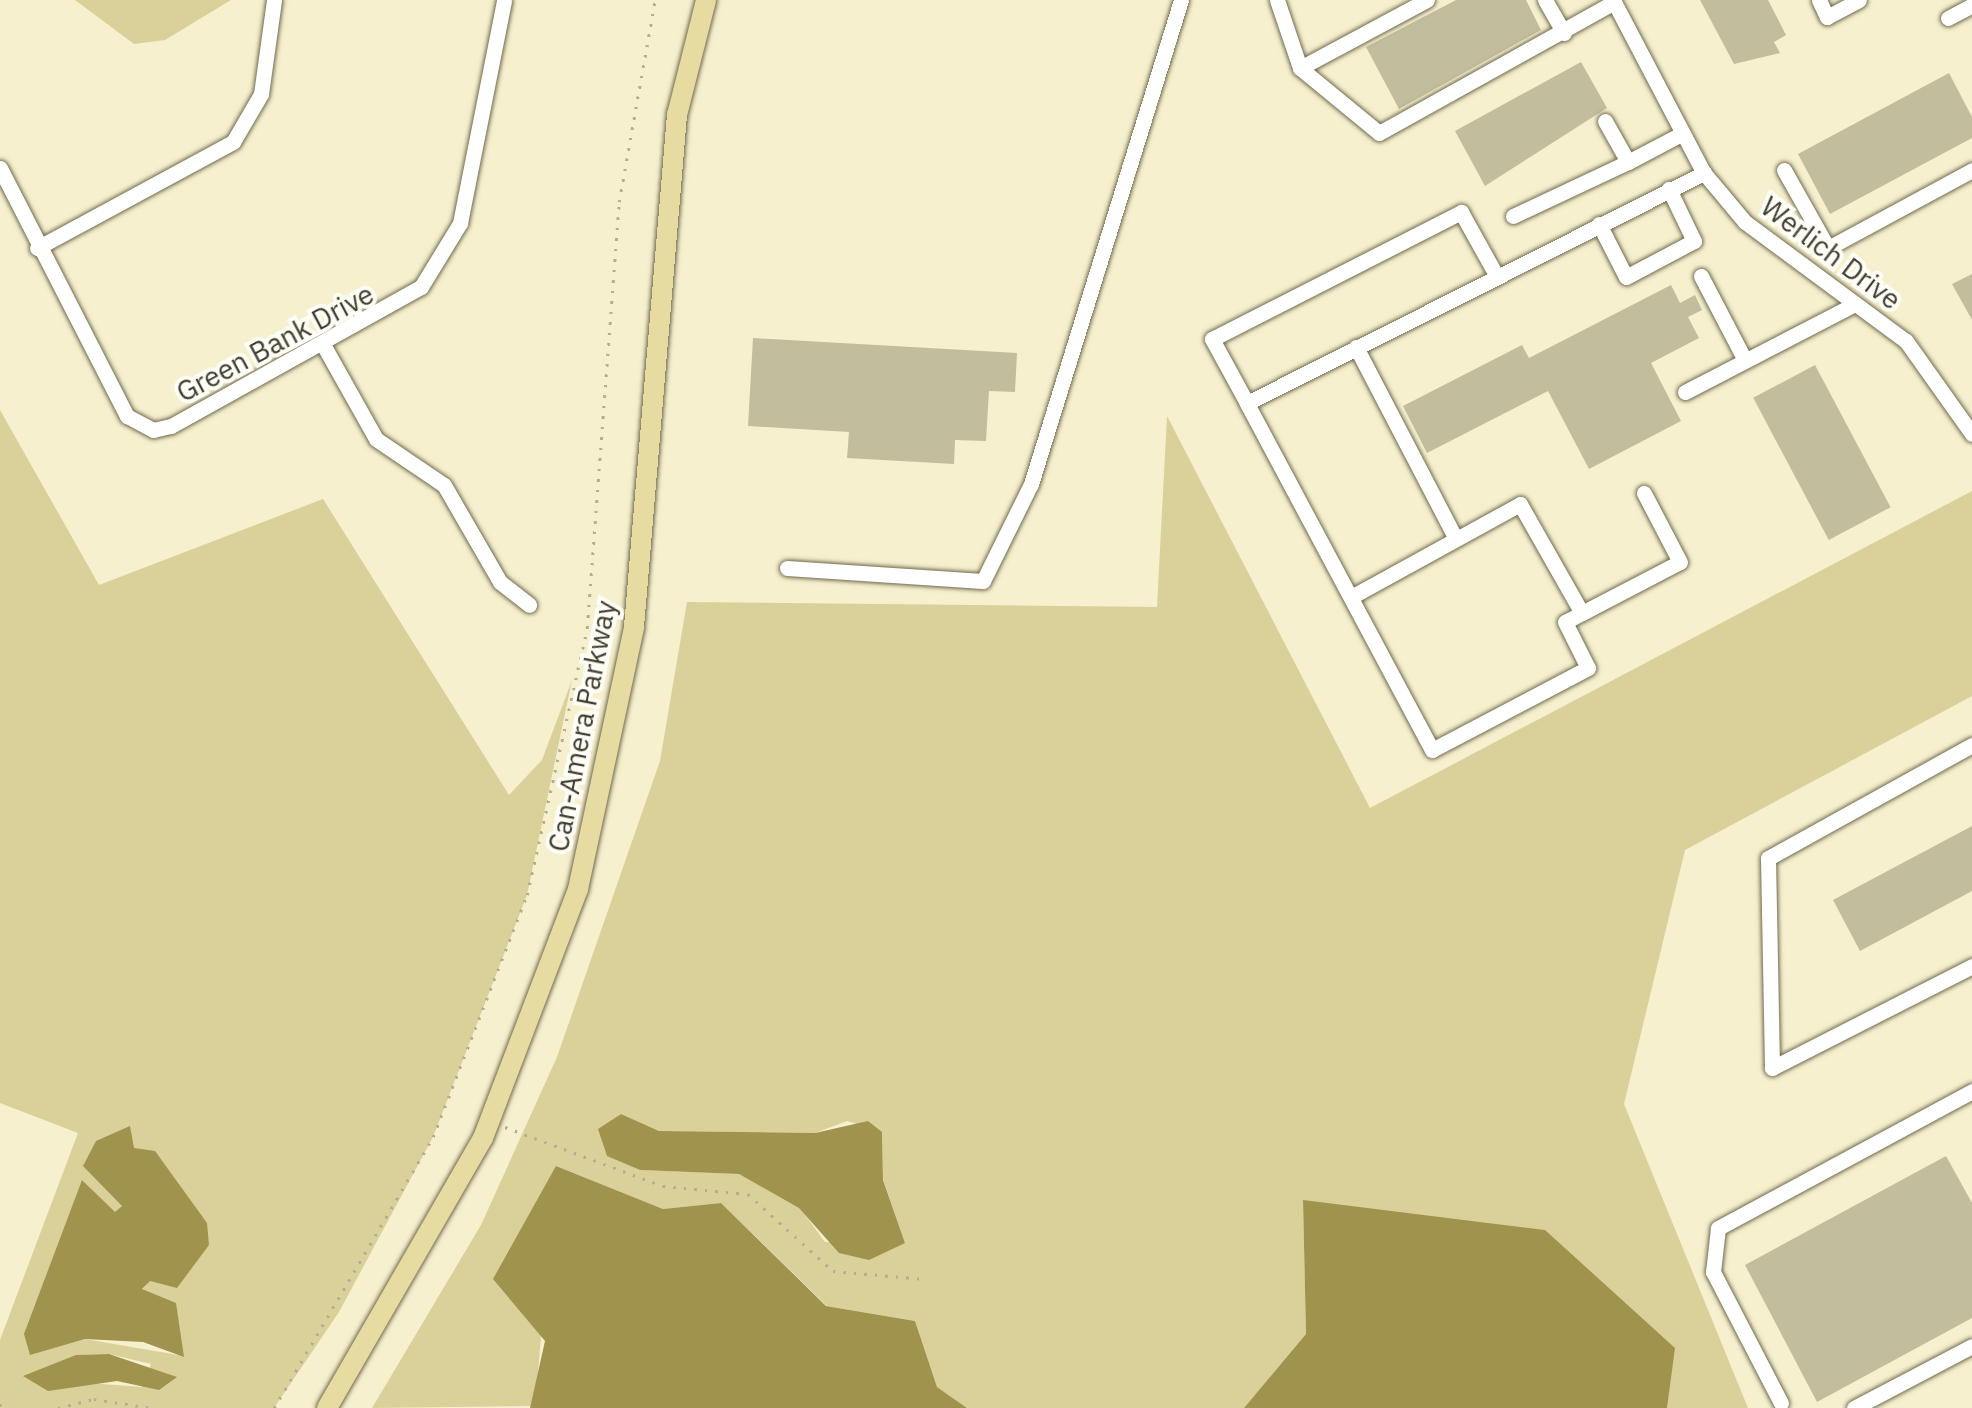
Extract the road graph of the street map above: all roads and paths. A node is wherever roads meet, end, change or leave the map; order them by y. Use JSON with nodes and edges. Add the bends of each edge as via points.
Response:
{"nodes":[{"id":1,"x":274,"y":0,"type":"edge"},
{"id":2,"x":504,"y":0,"type":"edge"},
{"id":3,"x":656,"y":0,"type":"edge"},
{"id":4,"x":706,"y":0,"type":"edge"},
{"id":5,"x":1180,"y":0,"type":"edge"},
{"id":6,"x":1277,"y":0,"type":"edge"},
{"id":7,"x":1427,"y":0,"type":"edge"},
{"id":8,"x":1546,"y":0,"type":"edge"},
{"id":9,"x":1819,"y":0,"type":"edge"},
{"id":10,"x":1859,"y":0,"type":"edge"},
{"id":11,"x":1614,"y":1,"type":"edge"},
{"id":12,"x":1972,"y":5,"type":"edge"},
{"id":13,"x":1948,"y":18,"type":"dead end"},
{"id":14,"x":1564,"y":34,"type":"junction"},
{"id":15,"x":1300,"y":68,"type":"junction"},
{"id":16,"x":1606,"y":121,"type":"dead end"},
{"id":17,"x":1683,"y":133,"type":"junction"},
{"id":18,"x":1628,"y":162,"type":"junction"},
{"id":19,"x":0,"y":168,"type":"edge"},
{"id":20,"x":1784,"y":170,"type":"dead end"},
{"id":21,"x":1972,"y":170,"type":"edge"},
{"id":22,"x":1704,"y":172,"type":"junction"},
{"id":23,"x":1668,"y":190,"type":"junction"},
{"id":24,"x":1513,"y":216,"type":"dead end"},
{"id":25,"x":1599,"y":224,"type":"junction"},
{"id":26,"x":38,"y":248,"type":"junction"},
{"id":27,"x":1828,"y":248,"type":"junction"},
{"id":28,"x":1810,"y":271,"type":"junction"},
{"id":29,"x":1496,"y":275,"type":"junction"},
{"id":30,"x":1701,"y":276,"type":"dead end"},
{"id":31,"x":1855,"y":304,"type":"junction"},
{"id":32,"x":1356,"y":347,"type":"junction"},
{"id":33,"x":325,"y":348,"type":"junction"},
{"id":34,"x":1746,"y":360,"type":"junction"},
{"id":35,"x":1684,"y":392,"type":"dead end"},
{"id":36,"x":1247,"y":403,"type":"junction"},
{"id":37,"x":1968,"y":415,"type":"edge"},
{"id":38,"x":1972,"y":434,"type":"edge"},
{"id":39,"x":1644,"y":493,"type":"dead end"},
{"id":40,"x":1456,"y":538,"type":"junction"},
{"id":41,"x":787,"y":568,"type":"dead end"},
{"id":42,"x":1351,"y":597,"type":"junction"},
{"id":43,"x":529,"y":605,"type":"dead end"},
{"id":44,"x":1582,"y":613,"type":"junction"},
{"id":45,"x":1972,"y":745,"type":"edge"},
{"id":46,"x":1972,"y":966,"type":"edge"},
{"id":47,"x":1972,"y":1092,"type":"edge"},
{"id":48,"x":490,"y":1121,"type":"junction"},
{"id":49,"x":924,"y":1278,"type":"dead end"},
{"id":50,"x":1972,"y":1346,"type":"edge"},
{"id":51,"x":1781,"y":1403,"type":"dead end"},
{"id":52,"x":58,"y":1408,"type":"edge"},
{"id":53,"x":152,"y":1408,"type":"edge"},
{"id":54,"x":274,"y":1408,"type":"edge"},
{"id":55,"x":327,"y":1408,"type":"edge"},
{"id":56,"x":1854,"y":1408,"type":"edge"}],
"edges":[{"from":1,"to":26,"type":"street","via":[[261,94],[233,142]]},
{"from":2,"to":33,"type":"street","name":"Green Bank Drive","via":[[449,248],[422,287]]},
{"from":3,"to":54,"type":"path","via":[[619,202],[587,628],[528,895],[433,1138]]},
{"from":4,"to":48,"type":"main road","name":"Can-Amera Parkway","via":[[673,145],[634,627],[578,889]]},
{"from":5,"to":41,"type":"street","via":[[1032,484],[984,581]]},
{"from":6,"to":15,"type":"street"},
{"from":7,"to":15,"type":"street"},
{"from":8,"to":14,"type":"street"},
{"from":9,"to":10,"type":"street","via":[[1827,17]]},
{"from":11,"to":14,"type":"street"},
{"from":11,"to":17,"type":"street","name":"Werlich Drive"},
{"from":12,"to":13,"type":"street"},
{"from":14,"to":15,"type":"street","via":[[1379,134]]},
{"from":16,"to":18,"type":"street"},
{"from":17,"to":18,"type":"street"},
{"from":17,"to":22,"type":"street","name":"Werlich Drive"},
{"from":18,"to":24,"type":"street"},
{"from":19,"to":26,"type":"street","name":"Green Bank Drive"},
{"from":20,"to":27,"type":"street"},
{"from":21,"to":27,"type":"street"},
{"from":22,"to":23,"type":"street"},
{"from":22,"to":28,"type":"street","name":"Werlich Drive","via":[[1745,222]]},
{"from":23,"to":25,"type":"street"},
{"from":23,"to":25,"type":"street","via":[[1694,241],[1626,277]]},
{"from":25,"to":29,"type":"street"},
{"from":26,"to":33,"type":"street","name":"Green Bank Drive","via":[[127,416],[153,430]]},
{"from":27,"to":28,"type":"street"},
{"from":28,"to":31,"type":"street","name":"Werlich Drive"},
{"from":29,"to":32,"type":"street"},
{"from":29,"to":36,"type":"street","via":[[1461,212],[1212,339]]},
{"from":30,"to":34,"type":"street"},
{"from":31,"to":34,"type":"street"},
{"from":31,"to":37,"type":"street","name":"Werlich Drive","via":[[1906,342]]},
{"from":32,"to":36,"type":"street"},
{"from":32,"to":40,"type":"street"},
{"from":33,"to":43,"type":"street","via":[[376,439],[444,485],[500,582]]},
{"from":34,"to":35,"type":"street"},
{"from":36,"to":42,"type":"street"},
{"from":37,"to":38,"type":"street","name":"Werlich Drive"},
{"from":39,"to":44,"type":"street","via":[[1680,562]]},
{"from":40,"to":42,"type":"street"},
{"from":40,"to":44,"type":"street","via":[[1520,504]]},
{"from":42,"to":44,"type":"street","via":[[1432,750],[1588,668],[1565,622]]},
{"from":45,"to":46,"type":"street","via":[[1768,858],[1772,1068]]},
{"from":47,"to":51,"type":"street","via":[[1718,1228],[1713,1272]]},
{"from":48,"to":49,"type":"path","via":[[662,1186],[748,1194],[833,1270]]},
{"from":48,"to":55,"type":"main road","name":"Can-Amera Parkway","via":[[378,1334]]},
{"from":50,"to":56,"type":"street"},
{"from":52,"to":53,"type":"path","via":[[94,1399]]}]}
